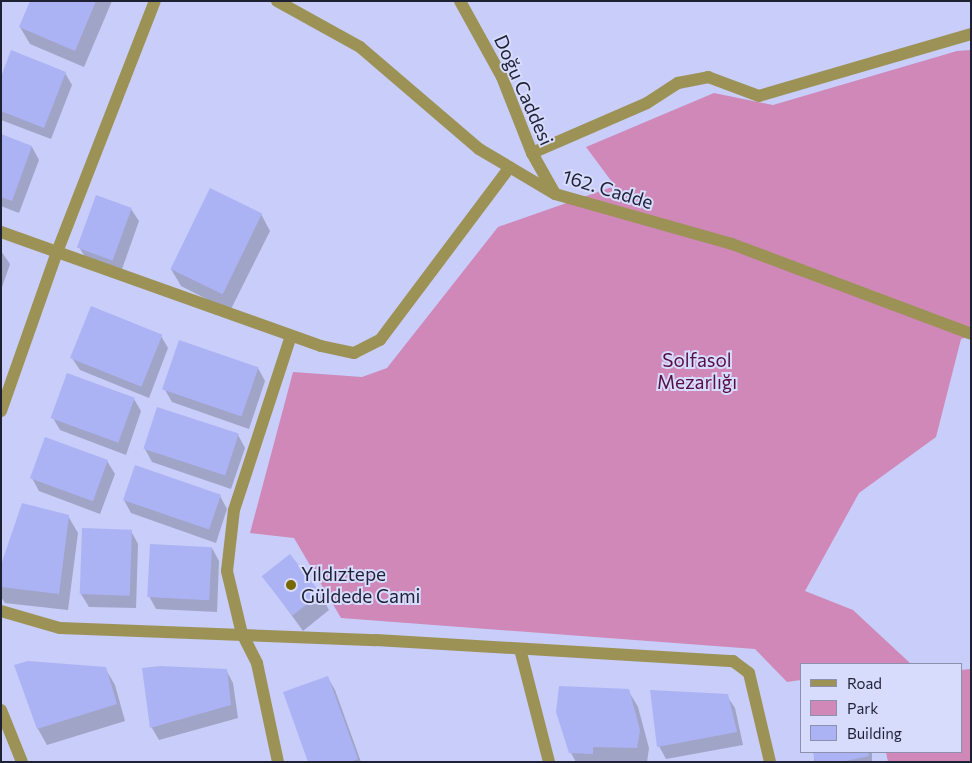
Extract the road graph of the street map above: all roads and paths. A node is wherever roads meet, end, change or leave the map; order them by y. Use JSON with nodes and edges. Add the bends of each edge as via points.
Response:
{"nodes":[{"id":1,"x":154,"y":1,"type":"edge"},
{"id":2,"x":277,"y":1,"type":"edge"},
{"id":3,"x":460,"y":1,"type":"edge"},
{"id":4,"x":971,"y":34,"type":"edge"},
{"id":5,"x":532,"y":153,"type":"junction"},
{"id":6,"x":510,"y":167,"type":"junction"},
{"id":7,"x":556,"y":194,"type":"junction"},
{"id":8,"x":1,"y":232,"type":"edge"},
{"id":9,"x":57,"y":252,"type":"junction"},
{"id":10,"x":971,"y":334,"type":"edge"},
{"id":11,"x":291,"y":336,"type":"junction"},
{"id":12,"x":1,"y":411,"type":"edge"},
{"id":13,"x":1,"y":611,"type":"edge"},
{"id":14,"x":242,"y":634,"type":"junction"},
{"id":15,"x":520,"y":649,"type":"junction"},
{"id":16,"x":1,"y":710,"type":"edge"},
{"id":17,"x":22,"y":762,"type":"edge"},
{"id":18,"x":278,"y":762,"type":"edge"},
{"id":19,"x":549,"y":762,"type":"edge"},
{"id":20,"x":770,"y":762,"type":"edge"}],
"edges":[{"from":1,"to":9,"type":"street"},
{"from":2,"to":6,"type":"street","name":"162. Cadde","via":[[360,47],[478,149]]},
{"from":3,"to":5,"type":"street","name":"Doğu Caddesi","via":[[502,77]]},
{"from":4,"to":5,"type":"street","via":[[759,96],[708,77],[678,83],[647,103]]},
{"from":5,"to":7,"type":"street","name":"Doğu Caddesi"},
{"from":6,"to":7,"type":"street","name":"162. Cadde"},
{"from":6,"to":11,"type":"street","via":[[380,340],[354,353]]},
{"from":7,"to":10,"type":"street","name":"162. Cadde","via":[[732,244]]},
{"from":8,"to":9,"type":"street"},
{"from":9,"to":11,"type":"street"},
{"from":9,"to":12,"type":"street"},
{"from":11,"to":14,"type":"street","via":[[234,510],[227,571]]},
{"from":13,"to":14,"type":"street","via":[[60,628]]},
{"from":14,"to":15,"type":"street"},
{"from":14,"to":18,"type":"street","via":[[257,663]]},
{"from":15,"to":19,"type":"street"},
{"from":15,"to":20,"type":"street","via":[[733,661],[749,673]]},
{"from":16,"to":17,"type":"street"}]}
